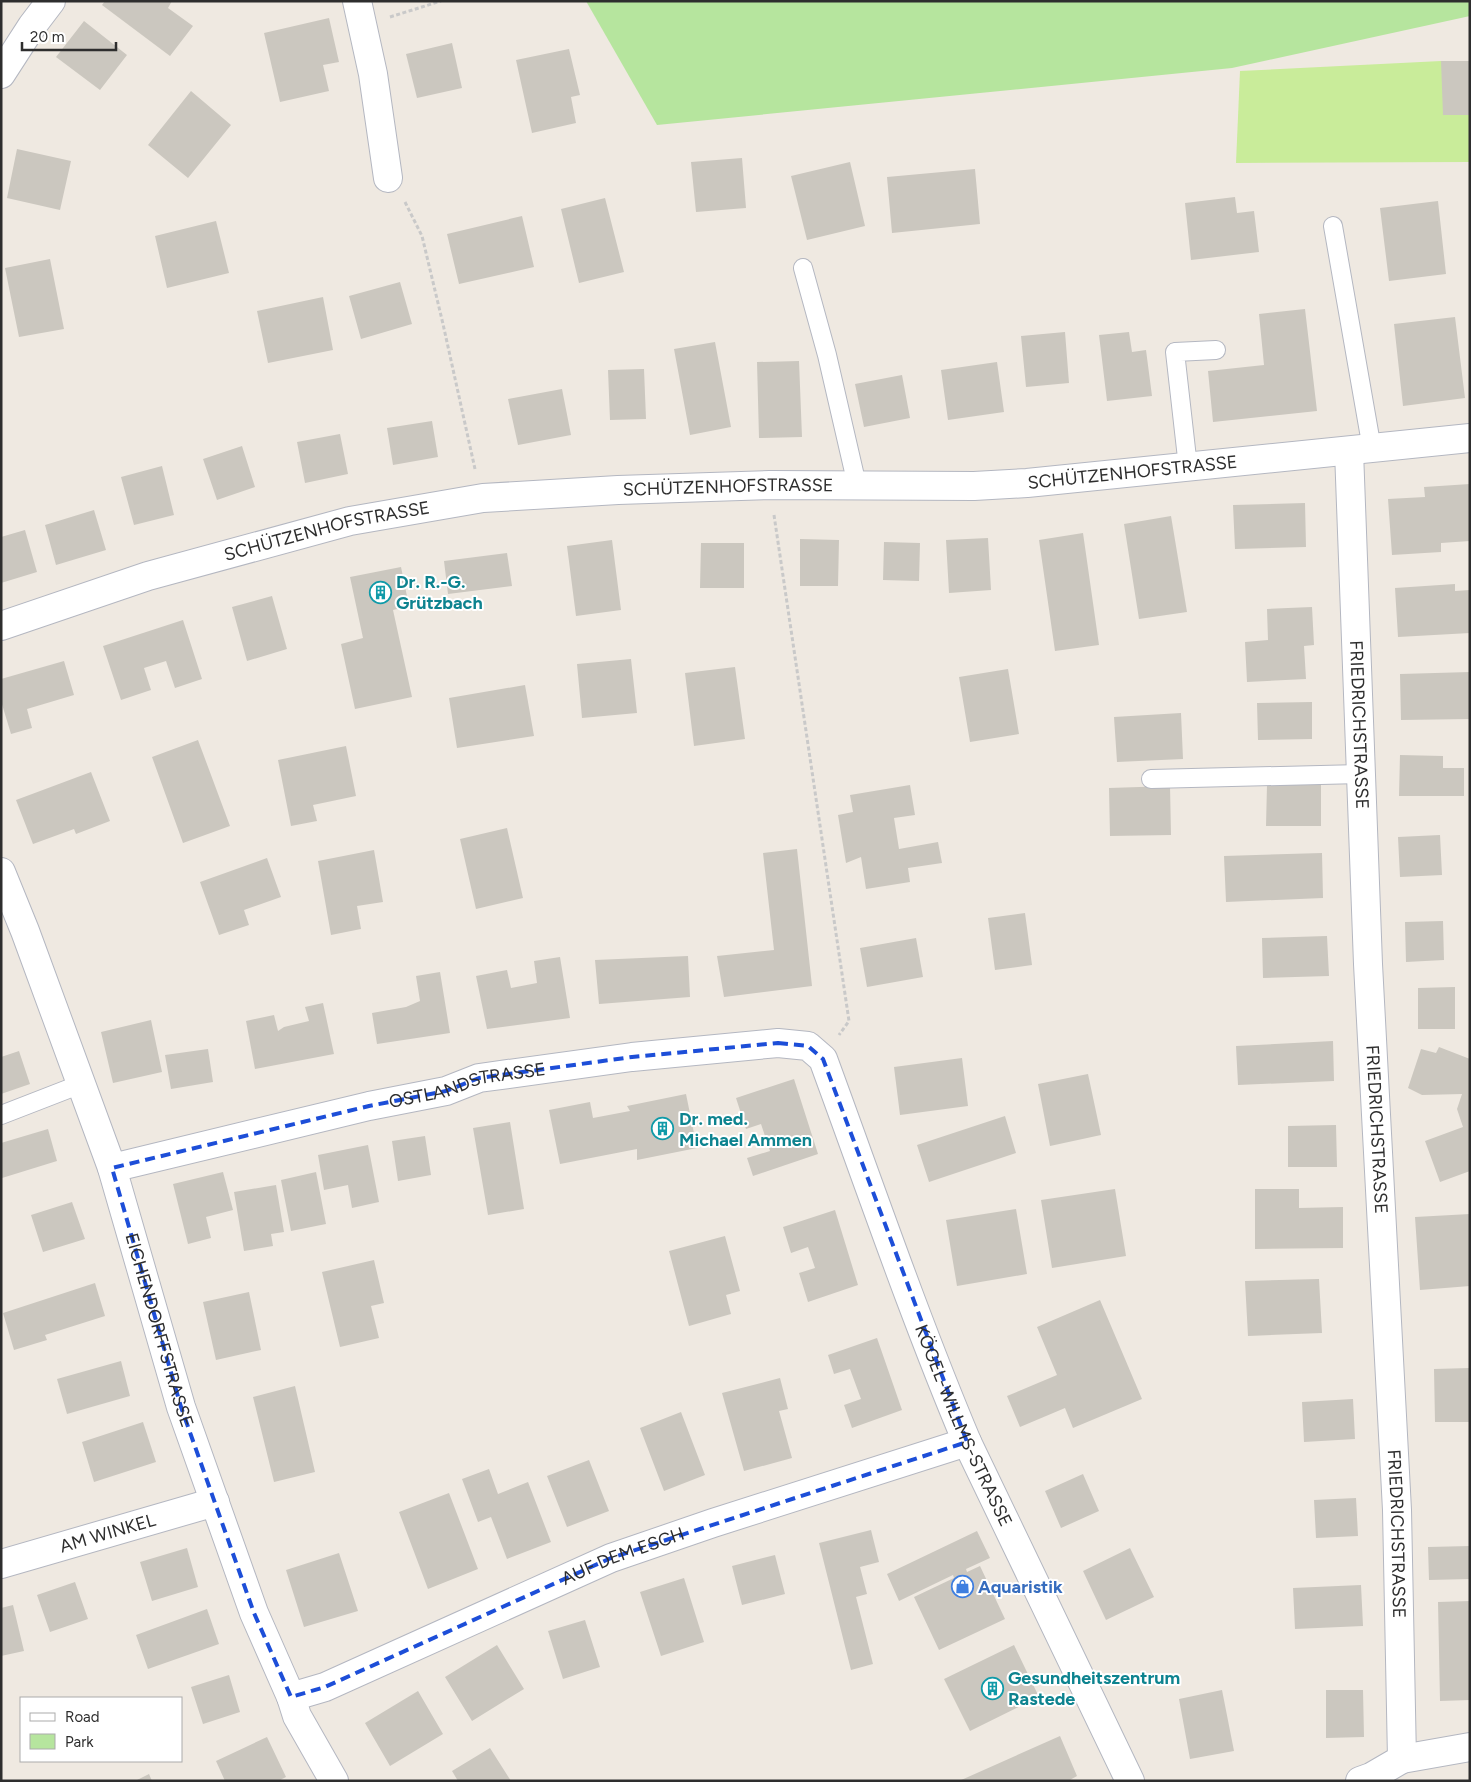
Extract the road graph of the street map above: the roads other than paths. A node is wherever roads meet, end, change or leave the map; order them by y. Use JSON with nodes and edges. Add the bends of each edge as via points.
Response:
{"nodes":[{"id":1,"x":50,"y":1,"type":"edge"},
{"id":2,"x":360,"y":13,"type":"edge"},
{"id":3,"x":1,"y":74,"type":"edge"},
{"id":4,"x":388,"y":178,"type":"road end"},
{"id":5,"x":1333,"y":226,"type":"dead end"},
{"id":6,"x":803,"y":268,"type":"dead end"},
{"id":7,"x":1216,"y":350,"type":"dead end"},
{"id":8,"x":1470,"y":438,"type":"edge"},
{"id":9,"x":1361,"y":450,"type":"junction"},
{"id":10,"x":1188,"y":467,"type":"junction"},
{"id":11,"x":857,"y":485,"type":"junction"},
{"id":12,"x":1,"y":626,"type":"edge"},
{"id":13,"x":1361,"y":774,"type":"junction"},
{"id":14,"x":1151,"y":779,"type":"dead end"},
{"id":15,"x":1,"y":872,"type":"edge"},
{"id":16,"x":824,"y":1058,"type":"joint"},
{"id":17,"x":81,"y":1084,"type":"junction"},
{"id":18,"x":1,"y":1115,"type":"edge"},
{"id":19,"x":112,"y":1168,"type":"junction"},
{"id":20,"x":967,"y":1442,"type":"junction"},
{"id":21,"x":215,"y":1502,"type":"junction"},
{"id":22,"x":1,"y":1564,"type":"edge"},
{"id":23,"x":291,"y":1697,"type":"junction"},
{"id":24,"x":1470,"y":1747,"type":"edge"},
{"id":25,"x":1402,"y":1759,"type":"junction"},
{"id":26,"x":334,"y":1781,"type":"edge"},
{"id":27,"x":1130,"y":1781,"type":"edge"},
{"id":28,"x":1360,"y":1781,"type":"edge"}],
"edges":[{"from":1,"to":3,"type":"street"},
{"from":2,"to":4,"type":"street","via":[[373,74]]},
{"from":5,"to":9,"type":"lane"},
{"from":6,"to":11,"type":"lane"},
{"from":7,"to":10,"type":"lane","via":[[1175,352]]},
{"from":8,"to":9,"type":"street","name":"SCHÜTZENHOFSTRASSE"},
{"from":9,"to":10,"type":"street","name":"SCHÜTZENHOFSTRASSE"},
{"from":9,"to":13,"type":"street","name":"FRIEDRICHSTRASSE"},
{"from":10,"to":11,"type":"street","name":"SCHÜTZENHOFSTRASSE","via":[[974,486]]},
{"from":11,"to":12,"type":"street","name":"SCHÜTZENHOFSTRASSE","via":[[618,490],[483,498],[350,521],[148,576]]},
{"from":13,"to":14,"type":"lane"},
{"from":13,"to":25,"type":"street","name":"FRIEDRICHSTRASSE","via":[[1397,1510]]},
{"from":15,"to":17,"type":"street","name":"EICHENDORFFSTRASSE"},
{"from":16,"to":19,"type":"street","name":"OSTLANDSTRASSE","via":[[808,1046],[778,1043],[632,1057],[479,1078],[446,1091],[369,1106]]},
{"from":16,"to":20,"type":"street","name":"KÖGEL-WILLMS-STRASSE","via":[[881,1219]]},
{"from":17,"to":18,"type":"lane"},
{"from":17,"to":19,"type":"street","name":"EICHENDORFFSTRASSE"},
{"from":19,"to":21,"type":"street","name":"EICHENDORFFSTRASSE","via":[[182,1407]]},
{"from":20,"to":23,"type":"street","name":"AUF DEM ESCH","via":[[610,1558],[325,1687]]},
{"from":20,"to":27,"type":"street","name":"KÖGEL-WILLMS-STRASSE"},
{"from":21,"to":22,"type":"street","name":"AM WINKEL"},
{"from":21,"to":23,"type":"street","name":"EICHENDORFFSTRASSE","via":[[254,1613]]},
{"from":23,"to":26,"type":"street","name":"EICHENDORFFSTRASSE","via":[[297,1716]]},
{"from":24,"to":25,"type":"street"},
{"from":25,"to":28,"type":"street"}]}
